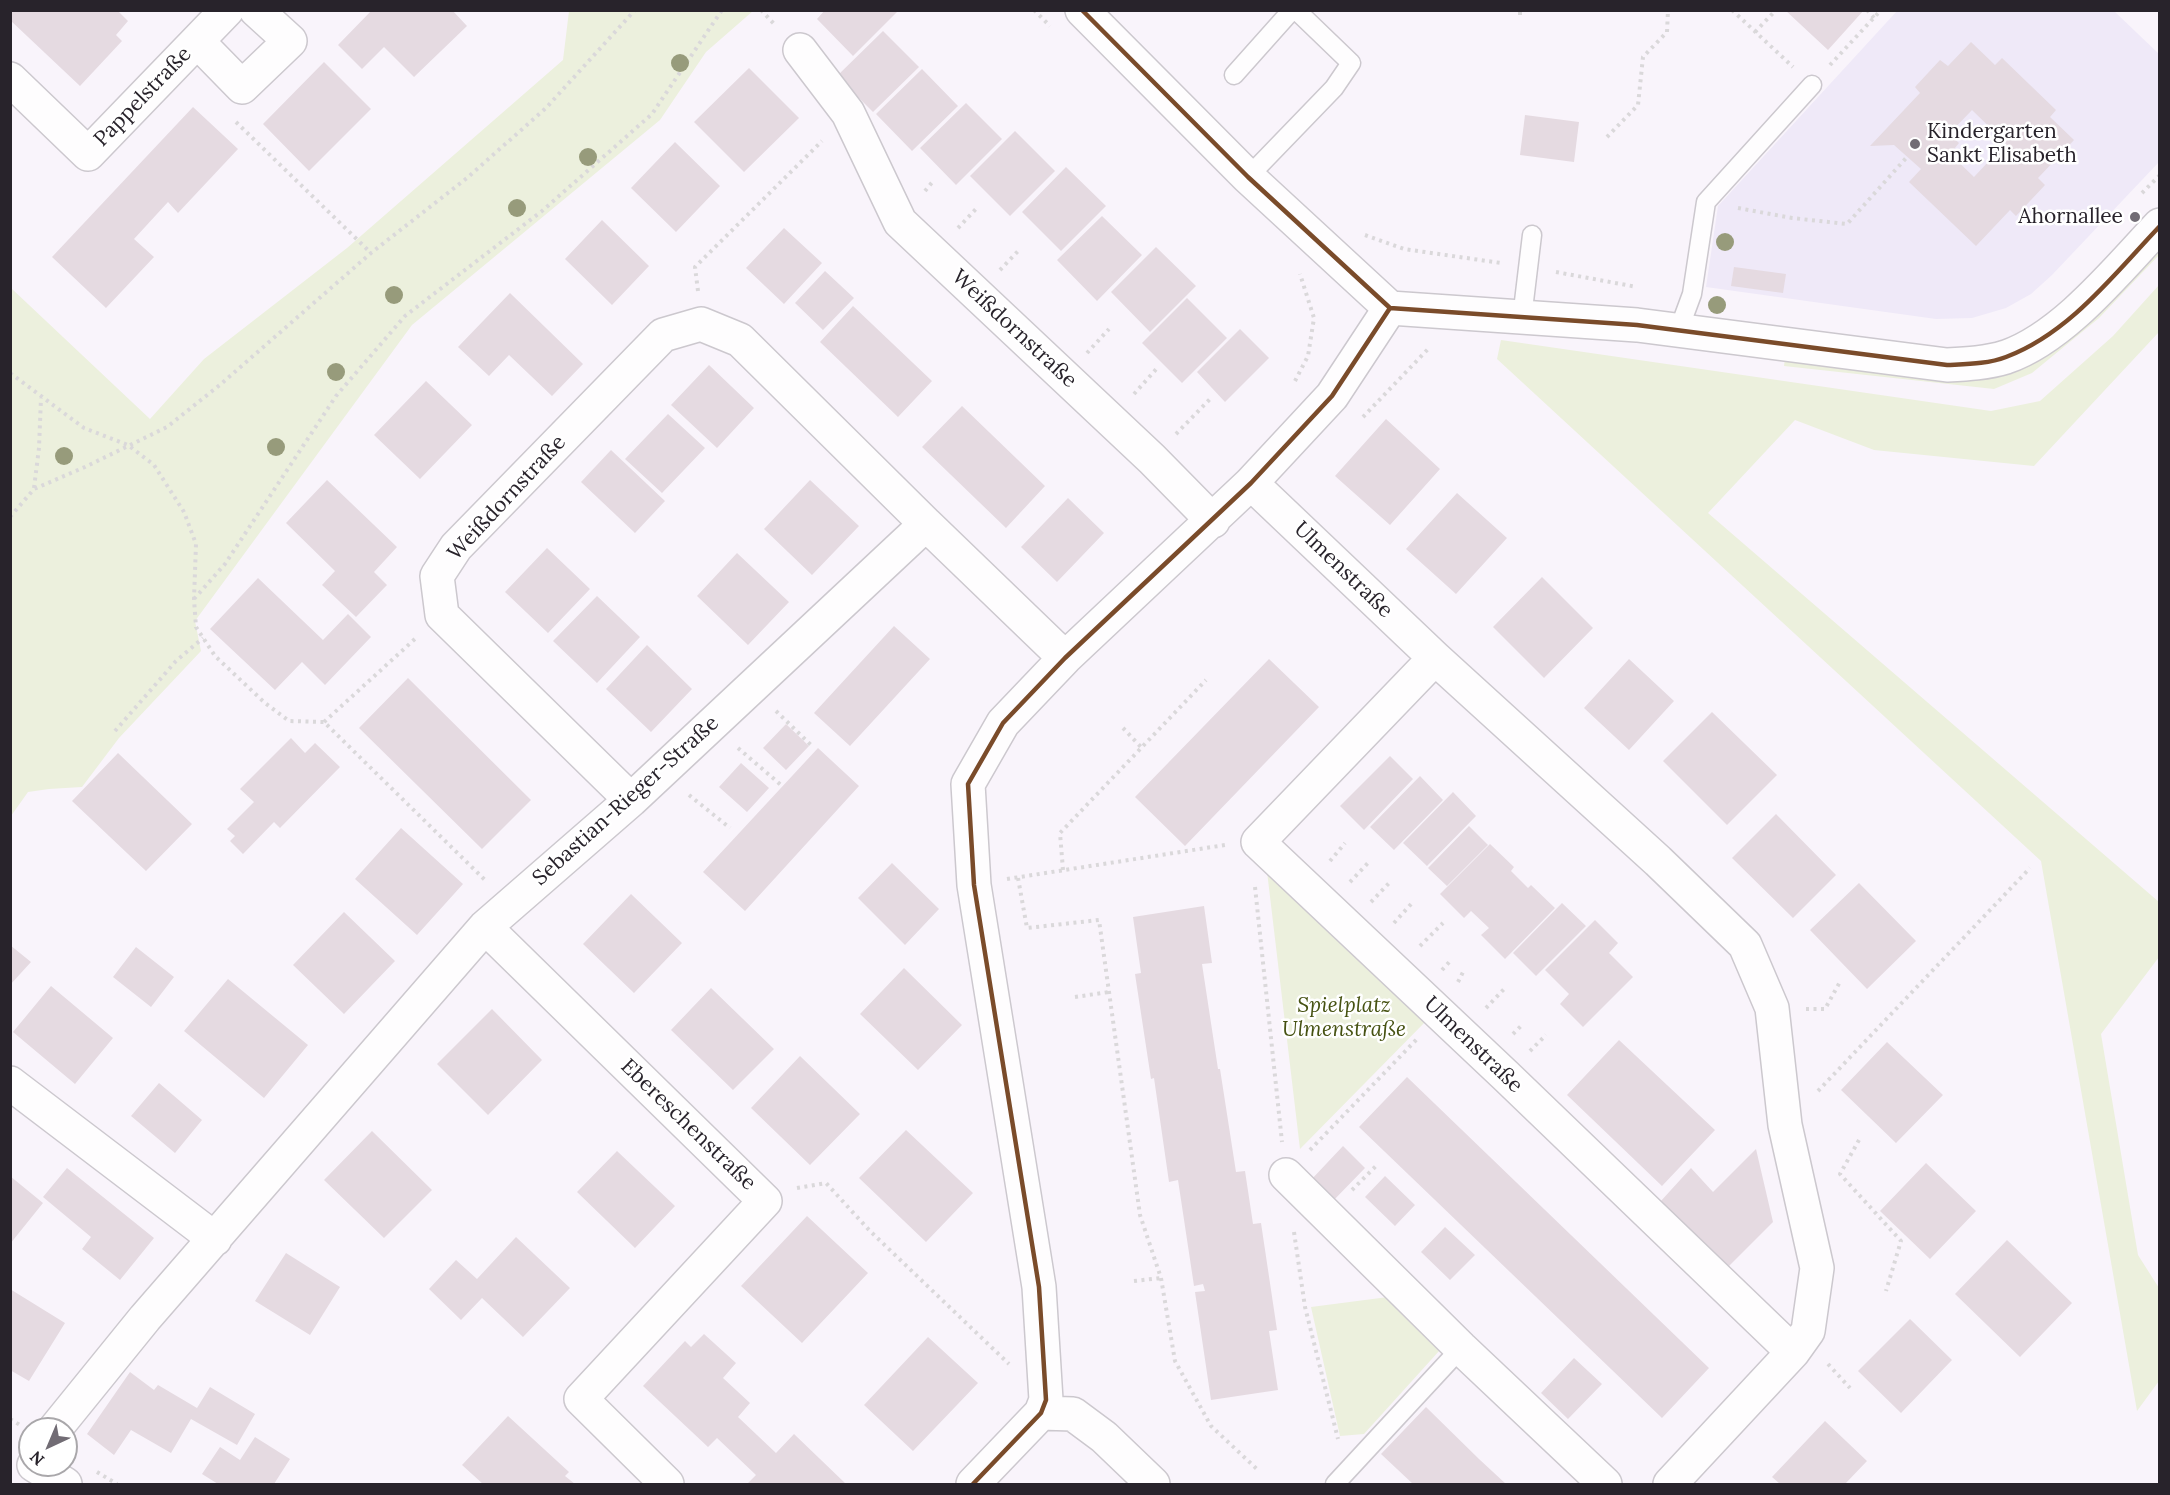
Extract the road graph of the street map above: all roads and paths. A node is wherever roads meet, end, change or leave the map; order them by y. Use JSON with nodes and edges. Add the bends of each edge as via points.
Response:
{"nodes":[{"id":1,"x":226,"y":10,"type":"edge"},
{"id":2,"x":256,"y":10,"type":"edge"},
{"id":3,"x":634,"y":10,"type":"edge"},
{"id":4,"x":722,"y":10,"type":"edge"},
{"id":5,"x":770,"y":10,"type":"edge"},
{"id":6,"x":1034,"y":10,"type":"edge"},
{"id":7,"x":1082,"y":10,"type":"edge"},
{"id":8,"x":1294,"y":10,"type":"edge"},
{"id":9,"x":1668,"y":10,"type":"edge"},
{"id":10,"x":1732,"y":10,"type":"edge"},
{"id":11,"x":1776,"y":10,"type":"edge"},
{"id":12,"x":1867,"y":10,"type":"edge"},
{"id":13,"x":1881,"y":10,"type":"edge"},
{"id":14,"x":766,"y":15,"type":"dead end"},
{"id":15,"x":1874,"y":18,"type":"junction"},
{"id":16,"x":1051,"y":27,"type":"dead end"},
{"id":17,"x":1755,"y":32,"type":"junction"},
{"id":18,"x":197,"y":41,"type":"junction"},
{"id":19,"x":800,"y":50,"type":"dead end"},
{"id":20,"x":1234,"y":75,"type":"dead end"},
{"id":21,"x":10,"y":79,"type":"edge"},
{"id":22,"x":1812,"y":85,"type":"junction"},
{"id":23,"x":848,"y":113,"type":"junction"},
{"id":24,"x":235,"y":122,"type":"dead end"},
{"id":25,"x":1607,"y":137,"type":"dead end"},
{"id":26,"x":1907,"y":157,"type":"dead end"},
{"id":27,"x":2160,"y":175,"type":"edge"},
{"id":28,"x":1248,"y":177,"type":"junction"},
{"id":29,"x":2136,"y":200,"type":"dead end"},
{"id":30,"x":1706,"y":202,"type":"junction"},
{"id":31,"x":2160,"y":225,"type":"edge"},
{"id":32,"x":1356,"y":232,"type":"dead end"},
{"id":33,"x":1532,"y":235,"type":"dead end"},
{"id":34,"x":371,"y":253,"type":"junction"},
{"id":35,"x":1528,"y":267,"type":"junction"},
{"id":36,"x":1298,"y":268,"type":"dead end"},
{"id":37,"x":1692,"y":294,"type":"junction"},
{"id":38,"x":1390,"y":308,"type":"junction"},
{"id":39,"x":1522,"y":318,"type":"junction"},
{"id":40,"x":701,"y":324,"type":"junction"},
{"id":41,"x":1678,"y":332,"type":"junction"},
{"id":42,"x":10,"y":373,"type":"edge"},
{"id":43,"x":41,"y":398,"type":"junction"},
{"id":44,"x":1211,"y":398,"type":"dead end"},
{"id":45,"x":1307,"y":423,"type":"junction"},
{"id":46,"x":128,"y":445,"type":"junction"},
{"id":47,"x":1152,"y":459,"type":"junction"},
{"id":48,"x":1251,"y":483,"type":"junction"},
{"id":49,"x":34,"y":489,"type":"junction"},
{"id":50,"x":10,"y":517,"type":"edge"},
{"id":51,"x":1213,"y":521,"type":"junction"},
{"id":52,"x":926,"y":524,"type":"junction"},
{"id":53,"x":194,"y":599,"type":"junction"},
{"id":54,"x":441,"y":615,"type":"junction"},
{"id":55,"x":203,"y":638,"type":"junction"},
{"id":56,"x":1065,"y":658,"type":"junction"},
{"id":57,"x":1435,"y":658,"type":"junction"},
{"id":58,"x":1206,"y":680,"type":"dead end"},
{"id":59,"x":752,"y":687,"type":"junction"},
{"id":60,"x":324,"y":722,"type":"junction"},
{"id":61,"x":711,"y":725,"type":"junction"},
{"id":62,"x":1122,"y":728,"type":"dead end"},
{"id":63,"x":114,"y":731,"type":"dead end"},
{"id":64,"x":812,"y":746,"type":"dead end"},
{"id":65,"x":1141,"y":747,"type":"junction"},
{"id":66,"x":661,"y":772,"type":"junction"},
{"id":67,"x":781,"y":784,"type":"dead end"},
{"id":68,"x":631,"y":800,"type":"junction"},
{"id":69,"x":730,"y":828,"type":"dead end"},
{"id":70,"x":1258,"y":842,"type":"junction"},
{"id":71,"x":2030,"y":868,"type":"dead end"},
{"id":72,"x":1064,"y":870,"type":"junction"},
{"id":73,"x":1018,"y":878,"type":"junction"},
{"id":74,"x":974,"y":885,"type":"junction"},
{"id":75,"x":509,"y":904,"type":"junction"},
{"id":76,"x":485,"y":927,"type":"junction"},
{"id":77,"x":1842,"y":980,"type":"dead end"},
{"id":78,"x":1109,"y":992,"type":"junction"},
{"id":79,"x":1075,"y":997,"type":"dead end"},
{"id":80,"x":1772,"y":1008,"type":"junction"},
{"id":81,"x":1441,"y":1014,"type":"junction"},
{"id":82,"x":10,"y":1083,"type":"edge"},
{"id":83,"x":1785,"y":1125,"type":"junction"},
{"id":84,"x":1859,"y":1140,"type":"dead end"},
{"id":85,"x":1286,"y":1175,"type":"junction"},
{"id":86,"x":765,"y":1201,"type":"junction"},
{"id":87,"x":1294,"y":1230,"type":"dead end"},
{"id":88,"x":215,"y":1239,"type":"junction"},
{"id":89,"x":1161,"y":1278,"type":"junction"},
{"id":90,"x":1134,"y":1281,"type":"dead end"},
{"id":91,"x":1886,"y":1291,"type":"dead end"},
{"id":92,"x":1461,"y":1348,"type":"junction"},
{"id":93,"x":1793,"y":1352,"type":"junction"},
{"id":94,"x":1043,"y":1407,"type":"junction"},
{"id":95,"x":65,"y":1417,"type":"edge"},
{"id":96,"x":1259,"y":1471,"type":"dead end"},
{"id":97,"x":1347,"y":1480,"type":"edge"},
{"id":98,"x":667,"y":1485,"type":"edge"},
{"id":99,"x":973,"y":1485,"type":"edge"},
{"id":100,"x":1153,"y":1485,"type":"edge"},
{"id":101,"x":1605,"y":1485,"type":"edge"},
{"id":102,"x":1670,"y":1485,"type":"edge"}],
"edges":[{"from":1,"to":18,"type":"street","name":"Pappelstraße"},
{"from":2,"to":18,"type":"street","name":"Pappelstraße","via":[[290,41],[242,87]]},
{"from":3,"to":34,"type":"path","via":[[546,108],[467,178]]},
{"from":4,"to":53,"type":"path","via":[[652,114],[542,211],[405,316],[336,396],[225,564]]},
{"from":5,"to":14,"type":"path"},
{"from":6,"to":16,"type":"path"},
{"from":7,"to":28,"type":"street"},
{"from":8,"to":20,"type":"lane"},
{"from":8,"to":28,"type":"lane","via":[[1351,63],[1334,88]]},
{"from":9,"to":25,"type":"path","via":[[1667,32],[1643,57],[1638,105]]},
{"from":10,"to":17,"type":"path"},
{"from":11,"to":17,"type":"path"},
{"from":12,"to":15,"type":"path"},
{"from":13,"to":15,"type":"path"},
{"from":15,"to":22,"type":"path"},
{"from":17,"to":22,"type":"path"},
{"from":18,"to":21,"type":"street","name":"Pappelstraße","via":[[88,154]]},
{"from":19,"to":23,"type":"street","name":"Weißdornstraße"},
{"from":22,"to":30,"type":"lane"},
{"from":23,"to":40,"type":"path","via":[[695,267]]},
{"from":23,"to":47,"type":"street","name":"Weißdornstraße","via":[[900,222]]},
{"from":24,"to":34,"type":"path"},
{"from":26,"to":30,"type":"path","via":[[1847,224]]},
{"from":27,"to":29,"type":"path"},
{"from":28,"to":38,"type":"street"},
{"from":30,"to":37,"type":"lane"},
{"from":31,"to":41,"type":"street","via":[[2052,333],[2006,357],[1947,365]]},
{"from":32,"to":35,"type":"path","via":[[1404,249]]},
{"from":33,"to":35,"type":"lane"},
{"from":34,"to":46,"type":"path","via":[[167,427]]},
{"from":35,"to":37,"type":"path"},
{"from":35,"to":39,"type":"lane"},
{"from":36,"to":45,"type":"path","via":[[1314,318],[1308,356],[1286,401]]},
{"from":37,"to":41,"type":"lane"},
{"from":38,"to":39,"type":"street"},
{"from":38,"to":45,"type":"street","via":[[1332,396]]},
{"from":39,"to":41,"type":"street","via":[[1636,325]]},
{"from":40,"to":52,"type":"street","via":[[740,340]]},
{"from":40,"to":54,"type":"street","name":"Weißdornstraße","via":[[663,335],[456,547],[437,576]]},
{"from":42,"to":43,"type":"path"},
{"from":43,"to":46,"type":"path","via":[[84,428]]},
{"from":43,"to":49,"type":"path"},
{"from":44,"to":47,"type":"path"},
{"from":45,"to":48,"type":"street"},
{"from":46,"to":49,"type":"path"},
{"from":46,"to":53,"type":"path","via":[[154,465],[184,512],[196,544]]},
{"from":47,"to":51,"type":"street","name":"Weißdornstraße"},
{"from":48,"to":51,"type":"street"},
{"from":48,"to":57,"type":"street","name":"Ulmenstraße"},
{"from":49,"to":50,"type":"path"},
{"from":51,"to":56,"type":"street"},
{"from":52,"to":56,"type":"street"},
{"from":52,"to":59,"type":"street","name":"Sebastian-Rieger-Straße"},
{"from":53,"to":55,"type":"path","via":[[196,627]]},
{"from":54,"to":60,"type":"path"},
{"from":54,"to":68,"type":"street"},
{"from":55,"to":60,"type":"path","via":[[215,656],[289,721]]},
{"from":55,"to":63,"type":"path","via":[[176,661]]},
{"from":56,"to":74,"type":"street","via":[[1003,723],[968,784]]},
{"from":57,"to":70,"type":"street"},
{"from":57,"to":80,"type":"street","name":"Ulmenstraße","via":[[1658,861],[1744,945]]},
{"from":58,"to":65,"type":"path"},
{"from":59,"to":61,"type":"street","name":"Sebastian-Rieger-Straße"},
{"from":59,"to":64,"type":"path"},
{"from":60,"to":75,"type":"path"},
{"from":61,"to":66,"type":"street","name":"Sebastian-Rieger-Straße"},
{"from":61,"to":67,"type":"path"},
{"from":62,"to":65,"type":"path"},
{"from":65,"to":72,"type":"path","via":[[1060,833]]},
{"from":66,"to":68,"type":"street","name":"Sebastian-Rieger-Straße"},
{"from":66,"to":69,"type":"path"},
{"from":68,"to":75,"type":"street","name":"Sebastian-Rieger-Straße"},
{"from":70,"to":72,"type":"path"},
{"from":70,"to":81,"type":"street","name":"Ulmenstraße"},
{"from":70,"to":85,"type":"path","via":[[1252,860]]},
{"from":71,"to":83,"type":"path"},
{"from":72,"to":73,"type":"path"},
{"from":73,"to":74,"type":"path"},
{"from":73,"to":78,"type":"path","via":[[1027,928],[1099,920]]},
{"from":74,"to":94,"type":"street","via":[[1039,1287]]},
{"from":75,"to":76,"type":"street","name":"Sebastian-Rieger-Straße"},
{"from":76,"to":86,"type":"street","name":"Ebereschenstraße"},
{"from":76,"to":88,"type":"street","name":"Sebastian-Rieger-Straße"},
{"from":77,"to":80,"type":"path","via":[[1825,1009]]},
{"from":78,"to":79,"type":"path"},
{"from":78,"to":89,"type":"path","via":[[1140,1215]]},
{"from":80,"to":83,"type":"street","name":"Ulmenstraße"},
{"from":81,"to":85,"type":"path"},
{"from":81,"to":93,"type":"street","name":"Ulmenstraße"},
{"from":82,"to":88,"type":"street"},
{"from":83,"to":93,"type":"street","name":"Ulmenstraße","via":[[1817,1268],[1808,1330]]},
{"from":84,"to":91,"type":"path","via":[[1840,1174],[1901,1241]]},
{"from":85,"to":92,"type":"street"},
{"from":86,"to":94,"type":"path","via":[[773,1192],[826,1183]]},
{"from":86,"to":98,"type":"street","name":"Ebereschenstraße","via":[[581,1399]]},
{"from":87,"to":97,"type":"path","via":[[1305,1308]]},
{"from":88,"to":95,"type":"street","name":"Sebastian-Rieger-Straße"},
{"from":89,"to":90,"type":"path"},
{"from":89,"to":96,"type":"path","via":[[1175,1361],[1211,1426]]},
{"from":92,"to":97,"type":"lane"},
{"from":92,"to":101,"type":"street"},
{"from":93,"to":102,"type":"street","name":"Ulmenstraße"},
{"from":94,"to":99,"type":"street"},
{"from":94,"to":100,"type":"street","via":[[1073,1414],[1104,1437]]}]}
